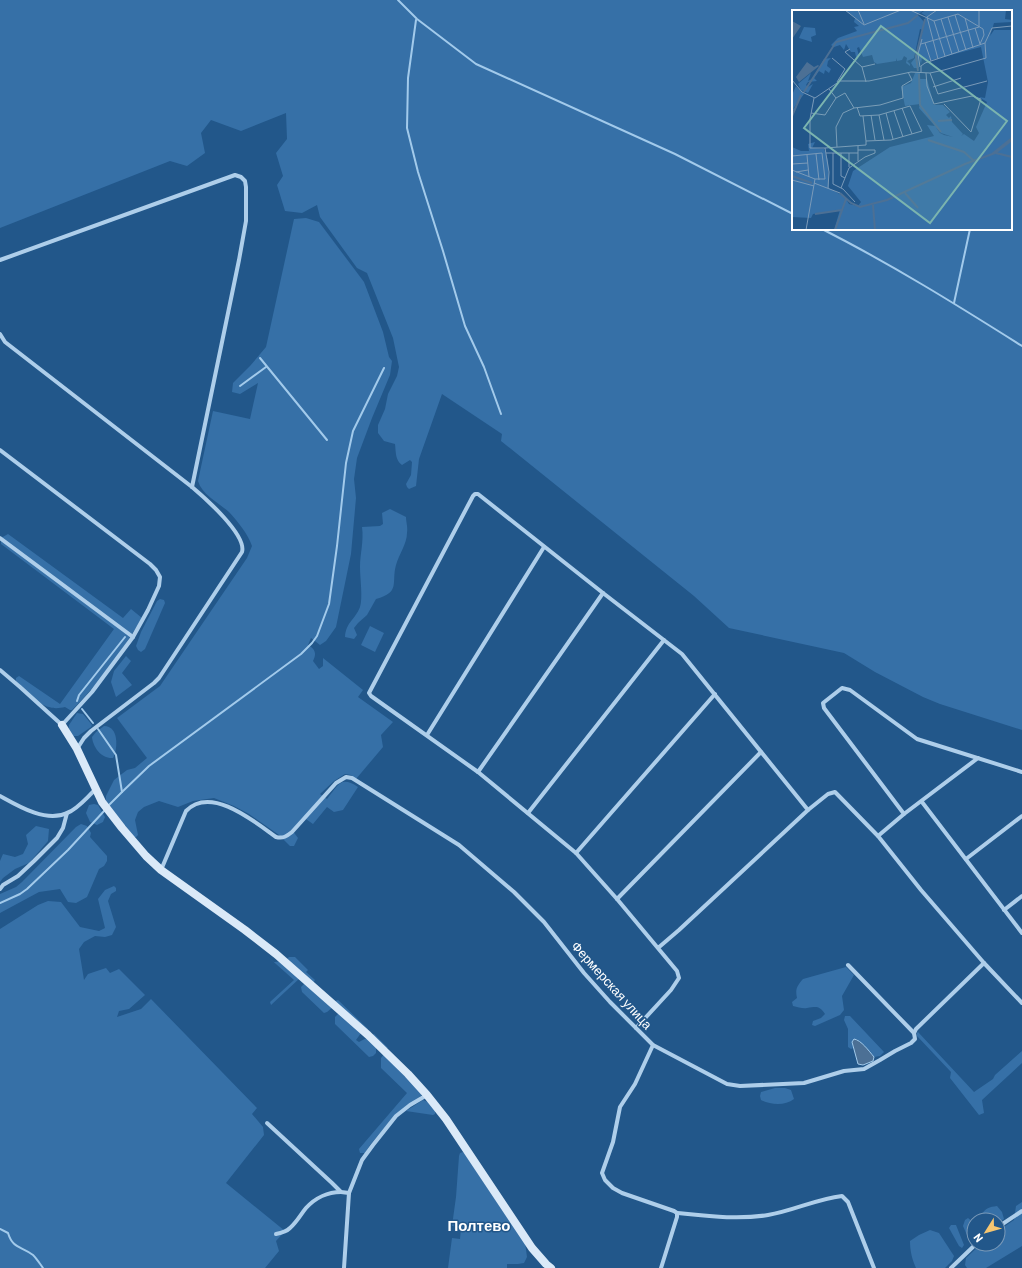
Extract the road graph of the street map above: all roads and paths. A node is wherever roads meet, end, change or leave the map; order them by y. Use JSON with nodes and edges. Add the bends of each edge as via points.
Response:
{"nodes":[{"id":1,"x":0,"y":260,"type":"edge"},
{"id":2,"x":0,"y":334,"type":"edge"},
{"id":3,"x":0,"y":450,"type":"edge"},
{"id":4,"x":192,"y":487,"type":"junction"},
{"id":5,"x":0,"y":538,"type":"edge"},
{"id":6,"x":544,"y":547,"type":"junction"},
{"id":7,"x":603,"y":593,"type":"junction"},
{"id":8,"x":133,"y":637,"type":"junction"},
{"id":9,"x":664,"y":640,"type":"junction"},
{"id":10,"x":0,"y":670,"type":"edge"},
{"id":11,"x":715,"y":694,"type":"junction"},
{"id":12,"x":62,"y":725,"type":"junction"},
{"id":13,"x":427,"y":735,"type":"junction"},
{"id":14,"x":77,"y":749,"type":"junction"},
{"id":15,"x":761,"y":752,"type":"junction"},
{"id":16,"x":978,"y":758,"type":"junction"},
{"id":17,"x":478,"y":772,"type":"junction"},
{"id":18,"x":1022,"y":772,"type":"edge"},
{"id":19,"x":96,"y":789,"type":"junction"},
{"id":20,"x":0,"y":796,"type":"edge"},
{"id":21,"x":922,"y":802,"type":"junction"},
{"id":22,"x":808,"y":810,"type":"junction"},
{"id":23,"x":67,"y":813,"type":"junction"},
{"id":24,"x":528,"y":813,"type":"junction"},
{"id":25,"x":904,"y":814,"type":"junction"},
{"id":26,"x":1022,"y":816,"type":"edge"},
{"id":27,"x":878,"y":836,"type":"junction"},
{"id":28,"x":576,"y":853,"type":"junction"},
{"id":29,"x":966,"y":859,"type":"junction"},
{"id":30,"x":161,"y":870,"type":"junction"},
{"id":31,"x":0,"y":889,"type":"edge"},
{"id":32,"x":1022,"y":896,"type":"edge"},
{"id":33,"x":617,"y":899,"type":"junction"},
{"id":34,"x":1004,"y":910,"type":"junction"},
{"id":35,"x":1022,"y":933,"type":"edge"},
{"id":36,"x":658,"y":948,"type":"junction"},
{"id":37,"x":984,"y":963,"type":"junction"},
{"id":38,"x":848,"y":965,"type":"dead end"},
{"id":39,"x":1022,"y":1003,"type":"edge"},
{"id":40,"x":636,"y":1028,"type":"junction"},
{"id":41,"x":914,"y":1033,"type":"junction"},
{"id":42,"x":653,"y":1045,"type":"junction"},
{"id":43,"x":427,"y":1095,"type":"junction"},
{"id":44,"x":267,"y":1123,"type":"dead end"},
{"id":45,"x":341,"y":1192,"type":"junction"},
{"id":46,"x":349,"y":1193,"type":"junction"},
{"id":47,"x":1022,"y":1211,"type":"edge"},
{"id":48,"x":677,"y":1213,"type":"junction"},
{"id":49,"x":1006,"y":1222,"type":"edge"},
{"id":50,"x":276,"y":1234,"type":"dead end"},
{"id":51,"x":968,"y":1252,"type":"edge"},
{"id":52,"x":344,"y":1268,"type":"edge"},
{"id":53,"x":551,"y":1268,"type":"edge"},
{"id":54,"x":661,"y":1268,"type":"edge"},
{"id":55,"x":874,"y":1268,"type":"edge"},
{"id":56,"x":951,"y":1268,"type":"edge"}],
"edges":[{"from":1,"to":4,"type":"street","via":[[235,175],[245,181],[246,221]]},
{"from":2,"to":4,"type":"street","via":[[5,342]]},
{"from":3,"to":8,"type":"street","via":[[156,570],[160,577],[159,586]]},
{"from":4,"to":14,"type":"street","via":[[212,504],[238,535],[242,543],[242,552],[154,683],[91,731]]},
{"from":5,"to":8,"type":"street"},
{"from":6,"to":7,"type":"street"},
{"from":6,"to":13,"type":"street"},
{"from":6,"to":13,"type":"street","via":[[478,494],[473,496],[369,693]]},
{"from":7,"to":9,"type":"street"},
{"from":7,"to":17,"type":"street"},
{"from":8,"to":12,"type":"street","via":[[92,692]]},
{"from":9,"to":11,"type":"street","via":[[687,659]]},
{"from":9,"to":24,"type":"street"},
{"from":10,"to":12,"type":"street"},
{"from":11,"to":15,"type":"street"},
{"from":11,"to":28,"type":"street"},
{"from":12,"to":14,"type":"street"},
{"from":13,"to":17,"type":"street"},
{"from":14,"to":19,"type":"street"},
{"from":15,"to":22,"type":"street"},
{"from":15,"to":33,"type":"street"},
{"from":16,"to":18,"type":"street"},
{"from":16,"to":21,"type":"street"},
{"from":16,"to":25,"type":"street","via":[[917,739],[850,690],[842,688],[823,703],[824,708]]},
{"from":17,"to":24,"type":"street"},
{"from":19,"to":23,"type":"street"},
{"from":19,"to":30,"type":"street","via":[[102,802],[122,828]]},
{"from":20,"to":23,"type":"street","via":[[36,813],[55,816]]},
{"from":21,"to":25,"type":"street"},
{"from":21,"to":29,"type":"street"},
{"from":22,"to":27,"type":"street","via":[[828,794],[835,792]]},
{"from":22,"to":36,"type":"street"},
{"from":23,"to":31,"type":"street","via":[[57,838],[18,876]]},
{"from":24,"to":28,"type":"street"},
{"from":25,"to":27,"type":"street"},
{"from":26,"to":29,"type":"street"},
{"from":27,"to":37,"type":"street"},
{"from":28,"to":33,"type":"street"},
{"from":29,"to":34,"type":"street"},
{"from":30,"to":40,"type":"street","name":"Фермерская улица","via":[[190,806],[208,802],[227,806],[280,838],[292,832],[336,782],[346,777],[352,778],[459,845],[514,892],[544,922],[584,973]]},
{"from":30,"to":43,"type":"street","via":[[245,930],[297,972],[368,1034]]},
{"from":32,"to":34,"type":"street"},
{"from":33,"to":36,"type":"street"},
{"from":34,"to":35,"type":"street"},
{"from":36,"to":40,"type":"street","via":[[677,971],[679,978]]},
{"from":37,"to":39,"type":"street"},
{"from":37,"to":41,"type":"street","name":"Фермерская улица"},
{"from":38,"to":41,"type":"street"},
{"from":40,"to":42,"type":"street","name":"Фермерская улица"},
{"from":41,"to":42,"type":"street","name":"Фермерская улица","via":[[915,1039],[911,1043],[864,1069],[844,1071],[804,1083],[758,1086],[727,1084]]},
{"from":42,"to":48,"type":"street","via":[[635,1084],[620,1106],[613,1142],[602,1173],[613,1188],[622,1193]]},
{"from":43,"to":46,"type":"street","via":[[396,1116],[362,1160]]},
{"from":43,"to":53,"type":"street","via":[[464,1145],[532,1248]]},
{"from":44,"to":45,"type":"street"},
{"from":45,"to":46,"type":"street"},
{"from":45,"to":50,"type":"street","via":[[316,1199],[290,1228]]},
{"from":46,"to":52,"type":"street"},
{"from":47,"to":49,"type":"street"},
{"from":48,"to":54,"type":"street"},
{"from":48,"to":55,"type":"street","via":[[727,1218],[754,1217],[829,1197],[842,1196],[848,1202]]},
{"from":51,"to":56,"type":"street"}]}
